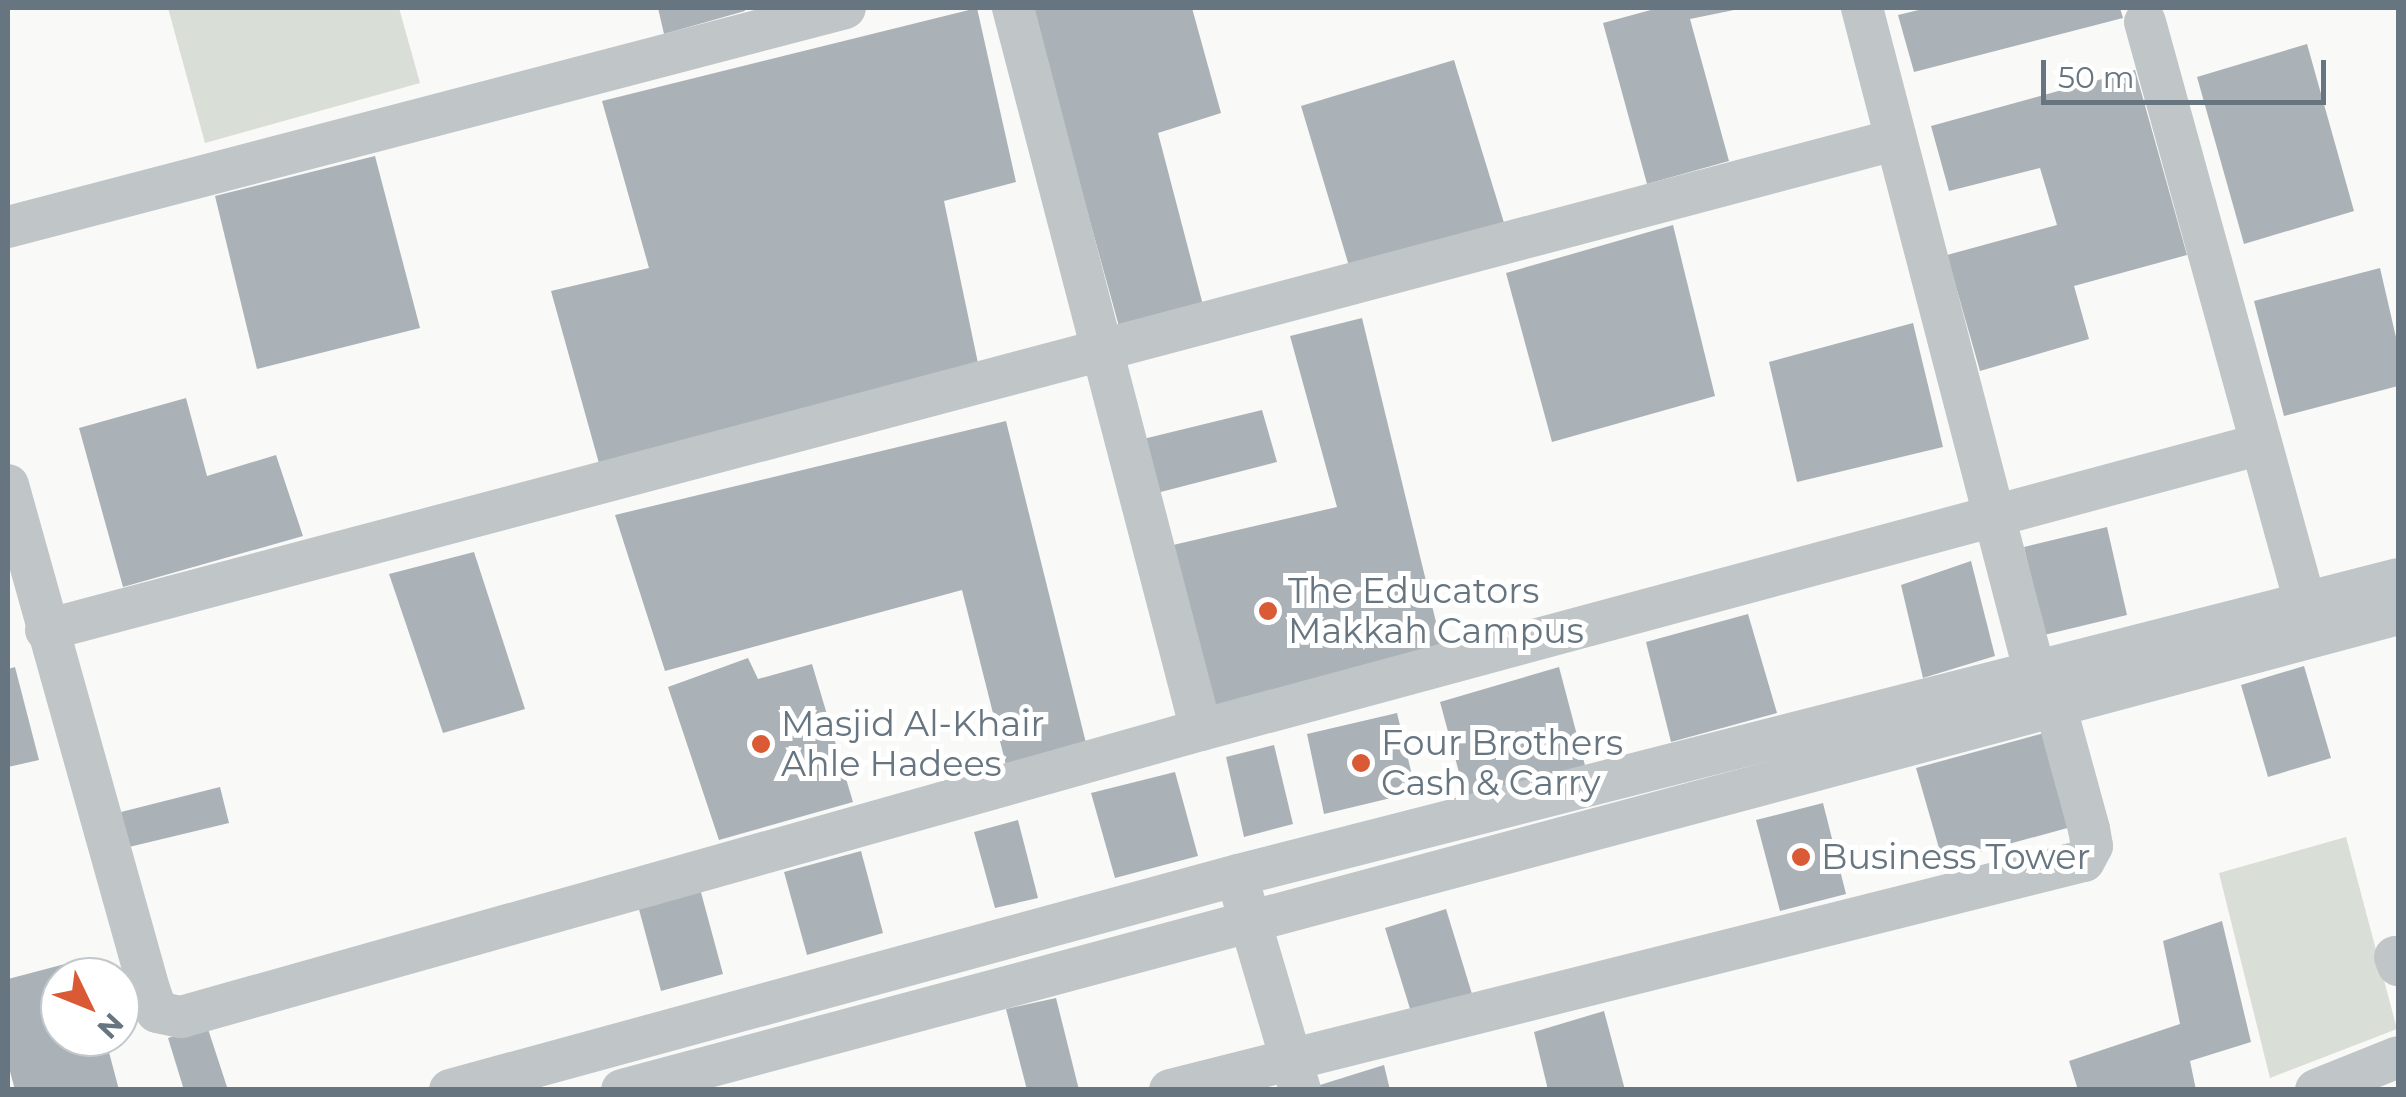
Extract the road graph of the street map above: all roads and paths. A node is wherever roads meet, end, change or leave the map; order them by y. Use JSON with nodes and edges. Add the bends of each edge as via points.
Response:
{"nodes":[{"id":1,"x":845,"y":8,"type":"edge"},
{"id":2,"x":1013,"y":8,"type":"edge"},
{"id":3,"x":1862,"y":8,"type":"edge"},
{"id":4,"x":2145,"y":22,"type":"dead end"},
{"id":5,"x":1894,"y":140,"type":"junction"},
{"id":6,"x":8,"y":227,"type":"edge"},
{"id":7,"x":1098,"y":353,"type":"junction"},
{"id":8,"x":2262,"y":444,"type":"junction"},
{"id":9,"x":8,"y":485,"type":"edge"},
{"id":10,"x":1994,"y":519,"type":"junction"},
{"id":11,"x":2398,"y":579,"type":"edge"},
{"id":12,"x":2398,"y":614,"type":"edge"},
{"id":13,"x":2310,"y":618,"type":"junction"},
{"id":14,"x":46,"y":630,"type":"junction"},
{"id":15,"x":2045,"y":691,"type":"junction"},
{"id":16,"x":1202,"y":730,"type":"junction"},
{"id":17,"x":1238,"y":875,"type":"junction"},
{"id":18,"x":1250,"y":921,"type":"junction"},
{"id":19,"x":2398,"y":1058,"type":"edge"},
{"id":20,"x":1297,"y":1073,"type":"edge"},
{"id":21,"x":450,"y":1090,"type":"edge"},
{"id":22,"x":622,"y":1090,"type":"edge"},
{"id":23,"x":1170,"y":1090,"type":"edge"},
{"id":24,"x":2316,"y":1090,"type":"edge"}],
"edges":[{"from":1,"to":6,"type":"street"},
{"from":2,"to":7,"type":"street"},
{"from":3,"to":5,"type":"street"},
{"from":4,"to":8,"type":"street"},
{"from":5,"to":7,"type":"street"},
{"from":5,"to":10,"type":"street"},
{"from":7,"to":14,"type":"street"},
{"from":7,"to":16,"type":"street"},
{"from":8,"to":10,"type":"street"},
{"from":8,"to":13,"type":"street"},
{"from":9,"to":14,"type":"street"},
{"from":10,"to":15,"type":"street"},
{"from":10,"to":16,"type":"street"},
{"from":11,"to":13,"type":"street"},
{"from":12,"to":13,"type":"street"},
{"from":13,"to":15,"type":"street"},
{"from":14,"to":16,"type":"street","via":[[149,990],[157,1012],[181,1017]]},
{"from":15,"to":17,"type":"street"},
{"from":15,"to":18,"type":"street"},
{"from":15,"to":20,"type":"street","via":[[2090,829],[2092,846],[2084,861]]},
{"from":17,"to":18,"type":"street"},
{"from":17,"to":21,"type":"street"},
{"from":18,"to":20,"type":"street"},
{"from":18,"to":22,"type":"street"},
{"from":19,"to":24,"type":"street"},
{"from":20,"to":23,"type":"street"}]}
